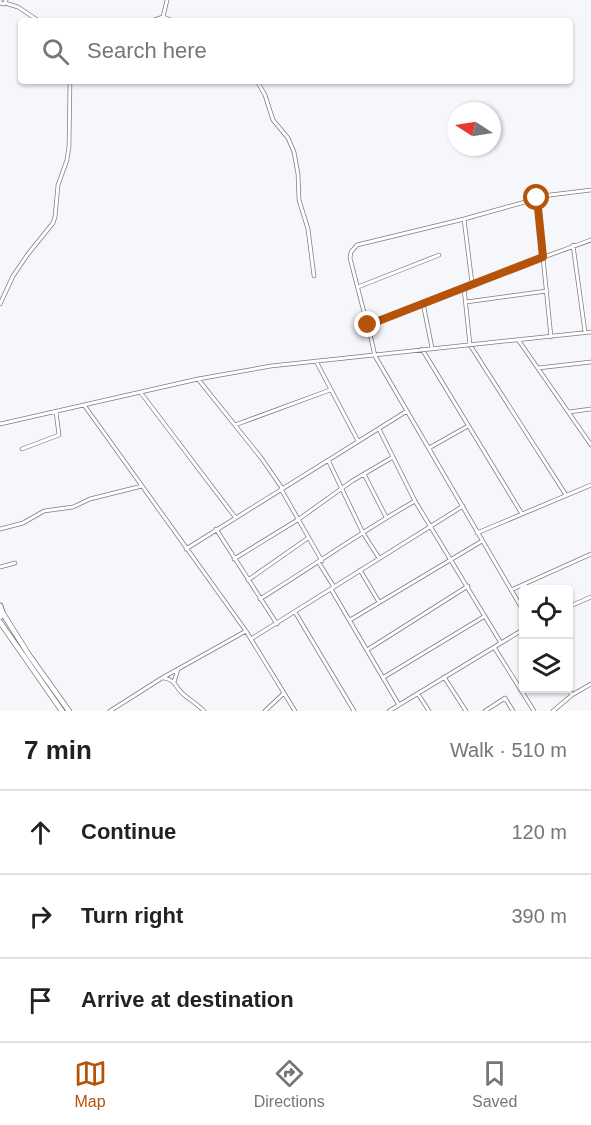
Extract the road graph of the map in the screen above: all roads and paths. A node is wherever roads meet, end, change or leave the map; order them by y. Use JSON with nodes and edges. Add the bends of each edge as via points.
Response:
{"nodes":[{"id":1,"x":166,"y":0,"type":"edge"},
{"id":2,"x":2,"y":2,"type":"edge"},
{"id":3,"x":163,"y":17,"type":"joint"},
{"id":4,"x":34,"y":18,"type":"edge"},
{"id":5,"x":160,"y":18,"type":"edge"},
{"id":6,"x":70,"y":84,"type":"edge"},
{"id":7,"x":259,"y":84,"type":"edge"},
{"id":8,"x":591,"y":190,"type":"edge"},
{"id":9,"x":537,"y":198,"type":"junction"},
{"id":10,"x":464,"y":219,"type":"junction"},
{"id":11,"x":591,"y":240,"type":"edge"},
{"id":12,"x":573,"y":245,"type":"junction"},
{"id":13,"x":439,"y":255,"type":"dead end"},
{"id":14,"x":543,"y":257,"type":"junction"},
{"id":15,"x":314,"y":276,"type":"dead end"},
{"id":16,"x":472,"y":283,"type":"junction"},
{"id":17,"x":358,"y":287,"type":"junction"},
{"id":18,"x":464,"y":287,"type":"junction"},
{"id":19,"x":547,"y":291,"type":"junction"},
{"id":20,"x":466,"y":302,"type":"junction"},
{"id":21,"x":423,"y":303,"type":"junction"},
{"id":22,"x":0,"y":304,"type":"edge"},
{"id":23,"x":368,"y":325,"type":"junction"},
{"id":24,"x":585,"y":332,"type":"junction"},
{"id":25,"x":591,"y":332,"type":"edge"},
{"id":26,"x":551,"y":337,"type":"junction"},
{"id":27,"x":518,"y":340,"type":"junction"},
{"id":28,"x":470,"y":345,"type":"junction"},
{"id":29,"x":432,"y":348,"type":"junction"},
{"id":30,"x":422,"y":349,"type":"junction"},
{"id":31,"x":375,"y":356,"type":"junction"},
{"id":32,"x":316,"y":362,"type":"junction"},
{"id":33,"x":591,"y":362,"type":"edge"},
{"id":34,"x":538,"y":368,"type":"junction"},
{"id":35,"x":198,"y":380,"type":"junction"},
{"id":36,"x":330,"y":390,"type":"junction"},
{"id":37,"x":141,"y":393,"type":"junction"},
{"id":38,"x":84,"y":405,"type":"junction"},
{"id":39,"x":591,"y":409,"type":"edge"},
{"id":40,"x":407,"y":411,"type":"junction"},
{"id":41,"x":56,"y":412,"type":"junction"},
{"id":42,"x":568,"y":412,"type":"junction"},
{"id":43,"x":0,"y":424,"type":"edge"},
{"id":44,"x":235,"y":425,"type":"junction"},
{"id":45,"x":468,"y":426,"type":"junction"},
{"id":46,"x":379,"y":429,"type":"junction"},
{"id":47,"x":358,"y":441,"type":"junction"},
{"id":48,"x":591,"y":445,"type":"edge"},
{"id":49,"x":429,"y":448,"type":"junction"},
{"id":50,"x":22,"y":449,"type":"dead end"},
{"id":51,"x":393,"y":457,"type":"junction"},
{"id":52,"x":328,"y":460,"type":"junction"},
{"id":53,"x":364,"y":474,"type":"junction"},
{"id":54,"x":591,"y":485,"type":"edge"},
{"id":55,"x":142,"y":486,"type":"junction"},
{"id":56,"x":342,"y":488,"type":"junction"},
{"id":57,"x":282,"y":489,"type":"junction"},
{"id":58,"x":566,"y":495,"type":"junction"},
{"id":59,"x":415,"y":501,"type":"junction"},
{"id":60,"x":463,"y":506,"type":"junction"},
{"id":61,"x":522,"y":514,"type":"junction"},
{"id":62,"x":235,"y":517,"type":"junction"},
{"id":63,"x":386,"y":517,"type":"junction"},
{"id":64,"x":299,"y":519,"type":"junction"},
{"id":65,"x":430,"y":526,"type":"junction"},
{"id":66,"x":0,"y":529,"type":"edge"},
{"id":67,"x":216,"y":529,"type":"junction"},
{"id":68,"x":363,"y":533,"type":"junction"},
{"id":69,"x":477,"y":533,"type":"junction"},
{"id":70,"x":308,"y":538,"type":"junction"},
{"id":71,"x":482,"y":541,"type":"junction"},
{"id":72,"x":186,"y":549,"type":"junction"},
{"id":73,"x":591,"y":554,"type":"edge"},
{"id":74,"x":380,"y":558,"type":"junction"},
{"id":75,"x":451,"y":558,"type":"junction"},
{"id":76,"x":234,"y":559,"type":"junction"},
{"id":77,"x":320,"y":562,"type":"junction"},
{"id":78,"x":15,"y":563,"type":"dead end"},
{"id":79,"x":0,"y":567,"type":"edge"},
{"id":80,"x":360,"y":570,"type":"junction"},
{"id":81,"x":248,"y":581,"type":"junction"},
{"id":82,"x":468,"y":586,"type":"junction"},
{"id":83,"x":332,"y":588,"type":"junction"},
{"id":84,"x":511,"y":590,"type":"junction"},
{"id":85,"x":591,"y":597,"type":"edge"},
{"id":86,"x":260,"y":599,"type":"junction"},
{"id":87,"x":379,"y":602,"type":"junction"},
{"id":88,"x":519,"y":604,"type":"edge"},
{"id":89,"x":573,"y":605,"type":"edge"},
{"id":90,"x":1,"y":612,"type":"edge"},
{"id":91,"x":295,"y":612,"type":"junction"},
{"id":92,"x":485,"y":616,"type":"junction"},
{"id":93,"x":350,"y":620,"type":"junction"},
{"id":94,"x":0,"y":622,"type":"edge"},
{"id":95,"x":277,"y":624,"type":"junction"},
{"id":96,"x":246,"y":631,"type":"junction"},
{"id":97,"x":519,"y":632,"type":"edge"},
{"id":98,"x":251,"y":639,"type":"junction"},
{"id":99,"x":501,"y":643,"type":"junction"},
{"id":100,"x":494,"y":646,"type":"junction"},
{"id":101,"x":367,"y":650,"type":"junction"},
{"id":102,"x":179,"y":669,"type":"junction"},
{"id":103,"x":384,"y":677,"type":"junction"},
{"id":104,"x":444,"y":677,"type":"junction"},
{"id":105,"x":162,"y":678,"type":"junction"},
{"id":106,"x":174,"y":682,"type":"junction"},
{"id":107,"x":591,"y":684,"type":"edge"},
{"id":108,"x":284,"y":693,"type":"junction"},
{"id":109,"x":418,"y":694,"type":"junction"},
{"id":110,"x":572,"y":695,"type":"joint"},
{"id":111,"x":399,"y":705,"type":"junction"},
{"id":112,"x":392,"y":710,"type":"edge"},
{"id":113,"x":62,"y":711,"type":"edge"},
{"id":114,"x":69,"y":711,"type":"edge"},
{"id":115,"x":110,"y":711,"type":"edge"},
{"id":116,"x":204,"y":711,"type":"edge"},
{"id":117,"x":265,"y":711,"type":"edge"},
{"id":118,"x":295,"y":711,"type":"edge"},
{"id":119,"x":354,"y":711,"type":"edge"},
{"id":120,"x":429,"y":711,"type":"edge"},
{"id":121,"x":466,"y":711,"type":"edge"},
{"id":122,"x":485,"y":711,"type":"edge"},
{"id":123,"x":513,"y":711,"type":"edge"},
{"id":124,"x":534,"y":711,"type":"edge"},
{"id":125,"x":553,"y":711,"type":"edge"}],
"edges":[{"from":1,"to":3,"type":"street"},
{"from":2,"to":4,"type":"street"},
{"from":3,"to":5,"type":"street"},
{"from":6,"to":22,"type":"street","via":[[69,146],[58,185],[55,217],[13,276]]},
{"from":7,"to":15,"type":"street","via":[[273,120],[294,152]]},
{"from":8,"to":9,"type":"street"},
{"from":9,"to":10,"type":"street"},
{"from":9,"to":14,"type":"street"},
{"from":10,"to":16,"type":"street"},
{"from":10,"to":17,"type":"street","via":[[357,245],[350,258]]},
{"from":11,"to":12,"type":"street"},
{"from":12,"to":14,"type":"street"},
{"from":12,"to":24,"type":"street"},
{"from":13,"to":17,"type":"street"},
{"from":14,"to":16,"type":"street"},
{"from":14,"to":19,"type":"street"},
{"from":16,"to":18,"type":"street"},
{"from":17,"to":23,"type":"street"},
{"from":18,"to":20,"type":"street"},
{"from":18,"to":21,"type":"street"},
{"from":19,"to":20,"type":"street"},
{"from":19,"to":26,"type":"street"},
{"from":20,"to":28,"type":"street"},
{"from":21,"to":23,"type":"street"},
{"from":21,"to":29,"type":"street"},
{"from":23,"to":31,"type":"street"},
{"from":24,"to":25,"type":"street"},
{"from":24,"to":26,"type":"street"},
{"from":26,"to":27,"type":"street"},
{"from":27,"to":28,"type":"street"},
{"from":27,"to":34,"type":"street"},
{"from":28,"to":29,"type":"street"},
{"from":28,"to":58,"type":"street"},
{"from":29,"to":30,"type":"street"},
{"from":30,"to":31,"type":"street"},
{"from":30,"to":45,"type":"street"},
{"from":31,"to":32,"type":"street"},
{"from":31,"to":40,"type":"street"},
{"from":32,"to":35,"type":"street"},
{"from":32,"to":36,"type":"street"},
{"from":33,"to":34,"type":"street"},
{"from":34,"to":42,"type":"street"},
{"from":35,"to":37,"type":"street"},
{"from":35,"to":44,"type":"street"},
{"from":36,"to":44,"type":"street"},
{"from":36,"to":47,"type":"street"},
{"from":37,"to":38,"type":"street"},
{"from":37,"to":62,"type":"street"},
{"from":38,"to":41,"type":"street"},
{"from":38,"to":55,"type":"street"},
{"from":39,"to":42,"type":"street"},
{"from":40,"to":46,"type":"street"},
{"from":40,"to":49,"type":"street"},
{"from":41,"to":43,"type":"street"},
{"from":41,"to":50,"type":"street","via":[[59,435]]},
{"from":42,"to":48,"type":"street"},
{"from":44,"to":57,"type":"street"},
{"from":45,"to":49,"type":"street"},
{"from":45,"to":61,"type":"street"},
{"from":46,"to":47,"type":"street"},
{"from":46,"to":51,"type":"street"},
{"from":47,"to":52,"type":"street"},
{"from":49,"to":60,"type":"street"},
{"from":51,"to":53,"type":"street"},
{"from":51,"to":59,"type":"street"},
{"from":52,"to":56,"type":"street"},
{"from":52,"to":57,"type":"street"},
{"from":53,"to":56,"type":"street"},
{"from":53,"to":63,"type":"street"},
{"from":54,"to":58,"type":"street"},
{"from":55,"to":66,"type":"street","via":[[73,507],[44,511],[23,523]]},
{"from":55,"to":72,"type":"street"},
{"from":56,"to":64,"type":"street"},
{"from":56,"to":68,"type":"street"},
{"from":57,"to":62,"type":"street"},
{"from":57,"to":64,"type":"street"},
{"from":58,"to":61,"type":"street"},
{"from":59,"to":63,"type":"street"},
{"from":59,"to":65,"type":"street"},
{"from":60,"to":65,"type":"street"},
{"from":60,"to":69,"type":"street"},
{"from":61,"to":69,"type":"street"},
{"from":62,"to":67,"type":"street"},
{"from":63,"to":68,"type":"street"},
{"from":64,"to":70,"type":"street"},
{"from":64,"to":76,"type":"street"},
{"from":65,"to":74,"type":"street"},
{"from":65,"to":75,"type":"street"},
{"from":67,"to":72,"type":"street"},
{"from":67,"to":76,"type":"street"},
{"from":68,"to":74,"type":"street"},
{"from":68,"to":77,"type":"street"},
{"from":69,"to":71,"type":"street"},
{"from":70,"to":77,"type":"street"},
{"from":70,"to":81,"type":"street"},
{"from":71,"to":75,"type":"street"},
{"from":71,"to":84,"type":"street"},
{"from":72,"to":96,"type":"street"},
{"from":73,"to":84,"type":"street"},
{"from":74,"to":80,"type":"street"},
{"from":75,"to":82,"type":"street"},
{"from":75,"to":87,"type":"street"},
{"from":76,"to":81,"type":"street"},
{"from":77,"to":83,"type":"street"},
{"from":77,"to":86,"type":"street"},
{"from":78,"to":79,"type":"street"},
{"from":80,"to":83,"type":"street"},
{"from":80,"to":87,"type":"street"},
{"from":81,"to":86,"type":"street"},
{"from":82,"to":92,"type":"street"},
{"from":82,"to":101,"type":"street"},
{"from":83,"to":91,"type":"street"},
{"from":83,"to":93,"type":"street"},
{"from":84,"to":88,"type":"street"},
{"from":85,"to":89,"type":"street"},
{"from":86,"to":95,"type":"street"},
{"from":87,"to":93,"type":"street"},
{"from":90,"to":114,"type":"main road"},
{"from":91,"to":95,"type":"street"},
{"from":91,"to":119,"type":"street"},
{"from":92,"to":99,"type":"street"},
{"from":92,"to":103,"type":"street"},
{"from":93,"to":101,"type":"street"},
{"from":94,"to":113,"type":"main road"},
{"from":95,"to":98,"type":"street"},
{"from":96,"to":98,"type":"street"},
{"from":96,"to":102,"type":"street"},
{"from":97,"to":99,"type":"street"},
{"from":98,"to":108,"type":"street"},
{"from":99,"to":100,"type":"street"},
{"from":100,"to":104,"type":"street"},
{"from":100,"to":124,"type":"street"},
{"from":101,"to":103,"type":"street"},
{"from":102,"to":105,"type":"street"},
{"from":102,"to":106,"type":"street"},
{"from":103,"to":111,"type":"street"},
{"from":104,"to":109,"type":"street"},
{"from":104,"to":121,"type":"street"},
{"from":105,"to":106,"type":"street"},
{"from":105,"to":115,"type":"street"},
{"from":106,"to":116,"type":"street"},
{"from":107,"to":110,"type":"street"},
{"from":108,"to":117,"type":"street"},
{"from":108,"to":118,"type":"street"},
{"from":109,"to":111,"type":"street"},
{"from":109,"to":120,"type":"street"},
{"from":110,"to":125,"type":"street"},
{"from":111,"to":112,"type":"street"},
{"from":122,"to":123,"type":"street","via":[[505,698]]}]}
